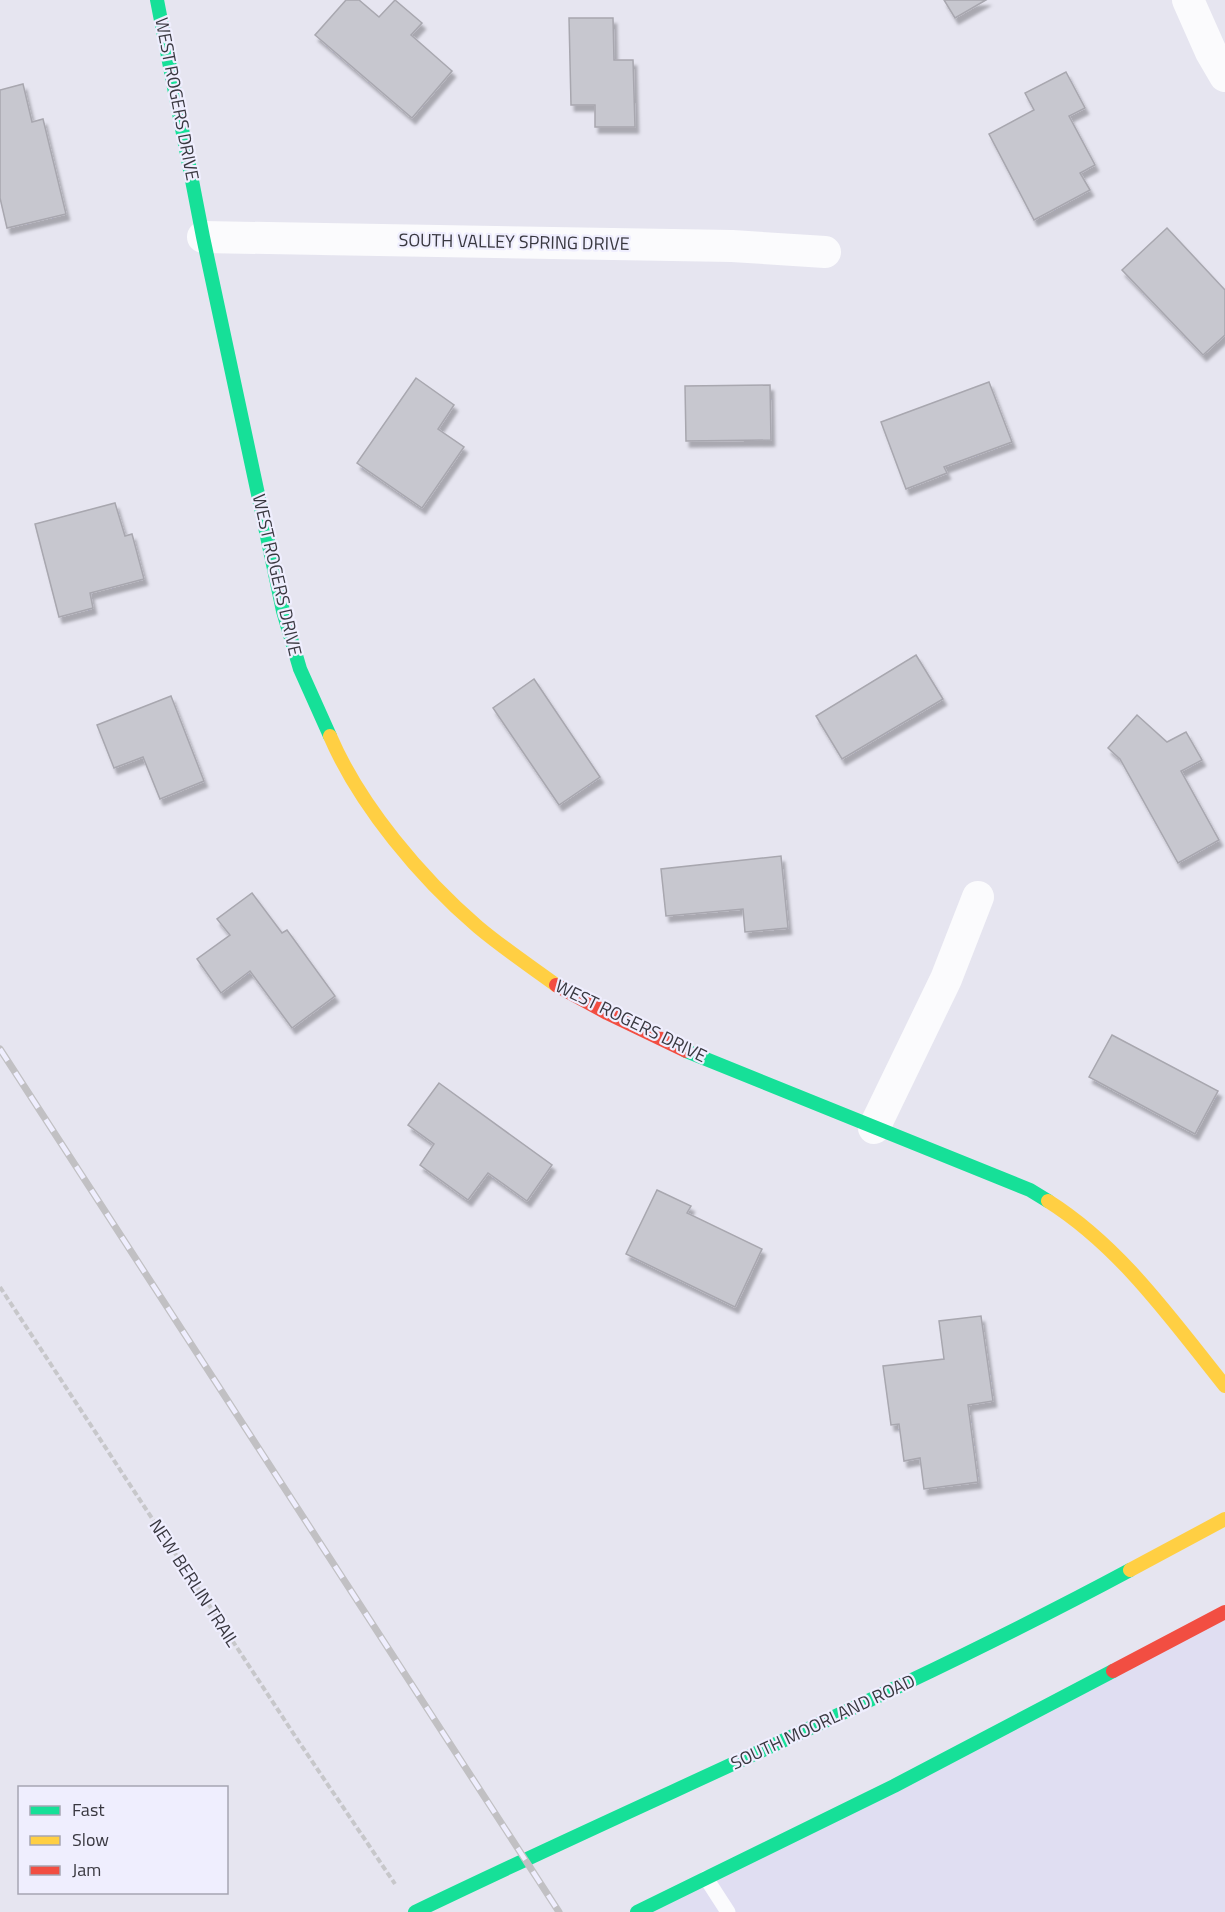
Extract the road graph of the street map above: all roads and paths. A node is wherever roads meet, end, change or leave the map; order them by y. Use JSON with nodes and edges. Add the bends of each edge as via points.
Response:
{"nodes":[{"id":1,"x":157,"y":0,"type":"edge"},
{"id":2,"x":1188,"y":0,"type":"edge"},
{"id":3,"x":1225,"y":76,"type":"edge"},
{"id":4,"x":203,"y":237,"type":"junction"},
{"id":5,"x":825,"y":252,"type":"dead end"},
{"id":6,"x":978,"y":897,"type":"dead end"},
{"id":7,"x":874,"y":1128,"type":"junction"},
{"id":8,"x":0,"y":1287,"type":"edge"},
{"id":9,"x":1225,"y":1386,"type":"edge"},
{"id":10,"x":1225,"y":1519,"type":"edge"},
{"id":11,"x":1225,"y":1612,"type":"edge"},
{"id":12,"x":392,"y":1878,"type":"dead end"},
{"id":13,"x":706,"y":1878,"type":"junction"},
{"id":14,"x":415,"y":1912,"type":"edge"},
{"id":15,"x":637,"y":1912,"type":"edge"},
{"id":16,"x":728,"y":1912,"type":"edge"}],
"edges":[{"from":1,"to":4,"type":"street","name":"WEST ROGERS DRIVE"},
{"from":2,"to":3,"type":"street"},
{"from":4,"to":5,"type":"street","name":"SOUTH VALLEY SPRING DRIVE","via":[[732,246]]},
{"from":4,"to":7,"type":"street","name":"WEST ROGERS DRIVE","via":[[283,611],[300,669],[333,744],[373,813],[415,866],[478,927],[556,986],[686,1051]]},
{"from":6,"to":7,"type":"street","via":[[946,979]]},
{"from":7,"to":9,"type":"street","name":"WEST ROGERS DRIVE","via":[[1030,1190],[1070,1215],[1132,1271]]},
{"from":8,"to":12,"type":"path","name":"NEW BERLIN TRAIL"},
{"from":10,"to":14,"type":"street","name":"SOUTH MOORLAND ROAD","via":[[866,1704]]},
{"from":11,"to":13,"type":"street","via":[[894,1786]]},
{"from":13,"to":15,"type":"street"},
{"from":13,"to":16,"type":"lane"}]}
